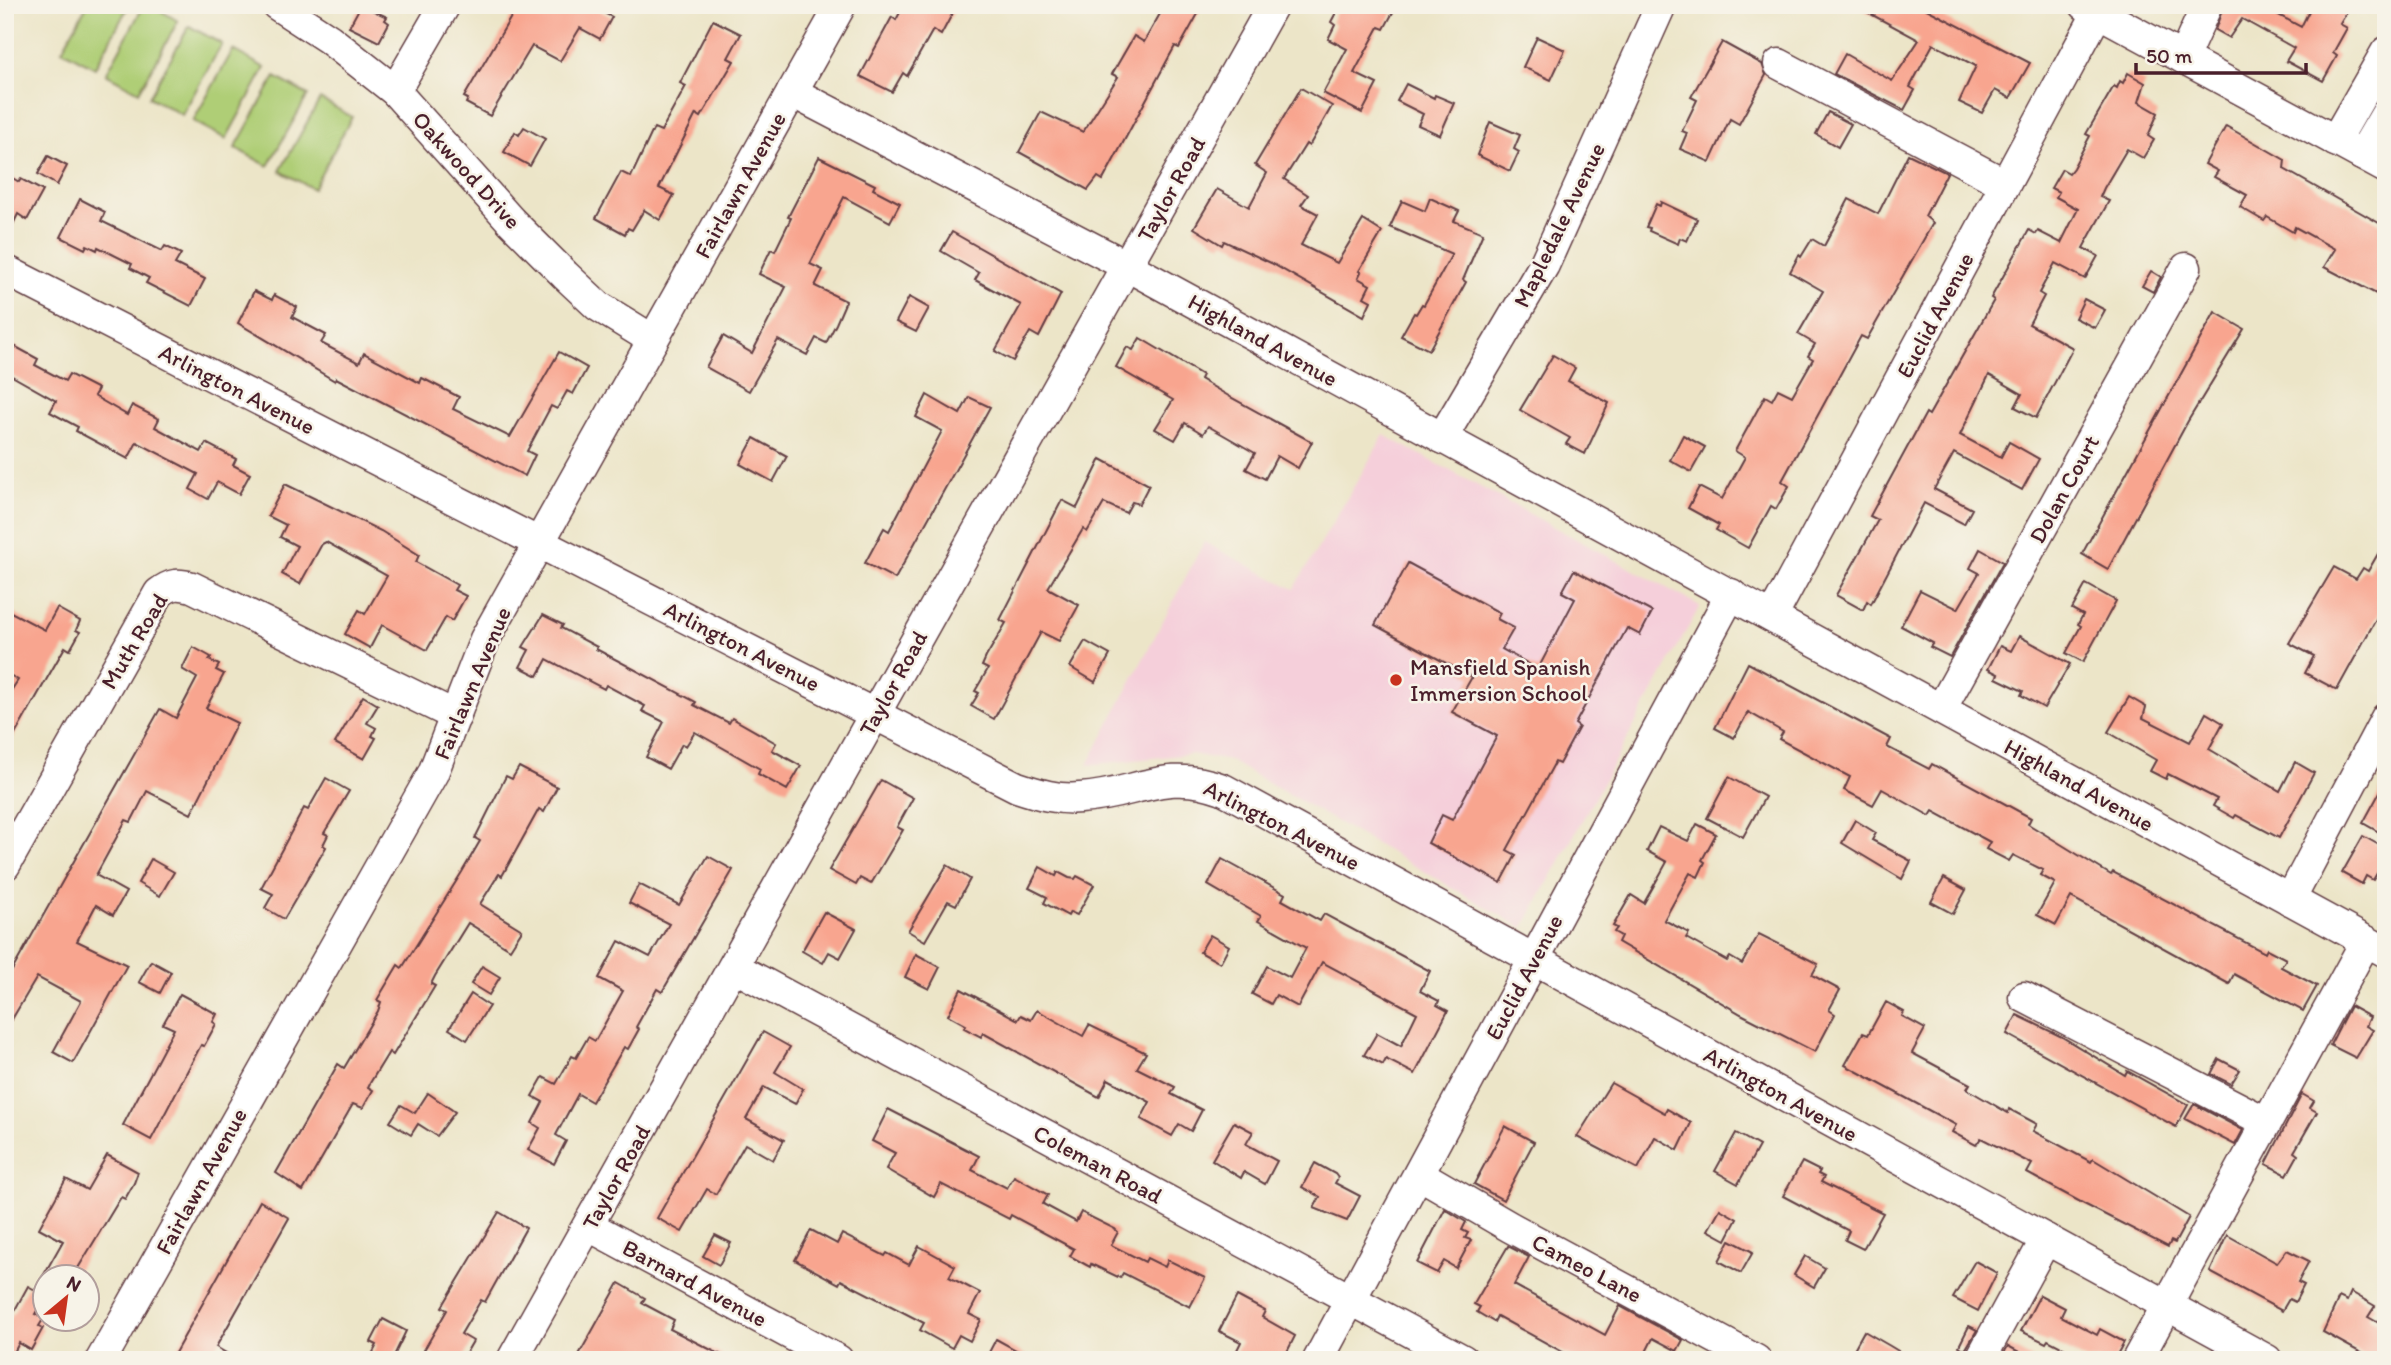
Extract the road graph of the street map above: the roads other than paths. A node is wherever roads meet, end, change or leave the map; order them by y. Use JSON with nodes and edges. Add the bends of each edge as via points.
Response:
{"nodes":[{"id":1,"x":277,"y":5,"type":"edge"},
{"id":2,"x":445,"y":5,"type":"edge"},
{"id":3,"x":841,"y":5,"type":"edge"},
{"id":4,"x":1273,"y":5,"type":"edge"},
{"id":5,"x":1661,"y":5,"type":"edge"},
{"id":6,"x":2207,"y":5,"type":"edge"},
{"id":7,"x":2091,"y":9,"type":"edge"},
{"id":8,"x":2386,"y":52,"type":"edge"},
{"id":9,"x":2183,"y":58,"type":"junction"},
{"id":10,"x":1779,"y":64,"type":"dead end"},
{"id":11,"x":395,"y":91,"type":"junction"},
{"id":12,"x":792,"y":92,"type":"junction"},
{"id":13,"x":2386,"y":114,"type":"edge"},
{"id":14,"x":2335,"y":141,"type":"junction"},
{"id":15,"x":2374,"y":162,"type":"edge"},
{"id":16,"x":2006,"y":184,"type":"junction"},
{"id":17,"x":1127,"y":266,"type":"junction"},
{"id":18,"x":2186,"y":268,"type":"dead end"},
{"id":19,"x":5,"y":271,"type":"edge"},
{"id":20,"x":653,"y":340,"type":"junction"},
{"id":21,"x":1442,"y":438,"type":"junction"},
{"id":22,"x":539,"y":544,"type":"junction"},
{"id":23,"x":1731,"y":594,"type":"junction"},
{"id":24,"x":1772,"y":617,"type":"junction"},
{"id":25,"x":1941,"y":709,"type":"junction"},
{"id":26,"x":876,"y":714,"type":"junction"},
{"id":27,"x":456,"y":716,"type":"junction"},
{"id":28,"x":2385,"y":723,"type":"edge"},
{"id":29,"x":5,"y":865,"type":"edge"},
{"id":30,"x":2290,"y":900,"type":"junction"},
{"id":31,"x":2376,"y":946,"type":"edge"},
{"id":32,"x":1533,"y":959,"type":"junction"},
{"id":33,"x":734,"y":967,"type":"junction"},
{"id":34,"x":2024,"y":997,"type":"dead end"},
{"id":35,"x":2266,"y":1122,"type":"junction"},
{"id":36,"x":1419,"y":1174,"type":"junction"},
{"id":37,"x":589,"y":1226,"type":"junction"},
{"id":38,"x":2046,"y":1239,"type":"junction"},
{"id":39,"x":1351,"y":1300,"type":"junction"},
{"id":40,"x":2167,"y":1305,"type":"junction"},
{"id":41,"x":101,"y":1360,"type":"edge"},
{"id":42,"x":512,"y":1360,"type":"edge"},
{"id":43,"x":838,"y":1360,"type":"edge"},
{"id":44,"x":1318,"y":1360,"type":"edge"},
{"id":45,"x":1463,"y":1360,"type":"edge"},
{"id":46,"x":1756,"y":1360,"type":"edge"},
{"id":47,"x":1980,"y":1360,"type":"edge"},
{"id":48,"x":2137,"y":1360,"type":"edge"},
{"id":49,"x":2267,"y":1360,"type":"edge"}],
"edges":[{"from":1,"to":11,"type":"street","name":"Oakwood Drive"},
{"from":2,"to":11,"type":"street"},
{"from":3,"to":12,"type":"street","name":"Fairlawn Avenue"},
{"from":4,"to":17,"type":"street","name":"Taylor Road"},
{"from":5,"to":21,"type":"street","name":"Mapledale Avenue","via":[[1544,265]]},
{"from":6,"to":9,"type":"street"},
{"from":7,"to":9,"type":"street"},
{"from":7,"to":16,"type":"street","name":"Euclid Avenue"},
{"from":8,"to":14,"type":"street"},
{"from":9,"to":14,"type":"street"},
{"from":10,"to":16,"type":"street"},
{"from":11,"to":20,"type":"street","name":"Oakwood Drive","via":[[565,275],[598,306]]},
{"from":12,"to":17,"type":"street","name":"Highland Avenue"},
{"from":12,"to":20,"type":"street","name":"Fairlawn Avenue"},
{"from":13,"to":15,"type":"street"},
{"from":14,"to":15,"type":"street"},
{"from":16,"to":24,"type":"street","name":"Euclid Avenue"},
{"from":17,"to":21,"type":"street","name":"Highland Avenue"},
{"from":17,"to":26,"type":"street","name":"Taylor Road"},
{"from":18,"to":25,"type":"street","name":"Dolan Court"},
{"from":19,"to":22,"type":"street","name":"Arlington Avenue"},
{"from":20,"to":22,"type":"street","name":"Fairlawn Avenue"},
{"from":21,"to":23,"type":"street","name":"Highland Avenue"},
{"from":22,"to":26,"type":"street","name":"Arlington Avenue"},
{"from":22,"to":27,"type":"street","name":"Fairlawn Avenue","via":[[485,639]]},
{"from":23,"to":24,"type":"street","name":"Highland Avenue"},
{"from":23,"to":32,"type":"street","name":"Euclid Avenue"},
{"from":24,"to":25,"type":"street","name":"Highland Avenue"},
{"from":25,"to":30,"type":"street","name":"Highland Avenue"},
{"from":26,"to":32,"type":"street","name":"Arlington Avenue","via":[[1038,794],[1081,798],[1164,780],[1202,782]]},
{"from":26,"to":33,"type":"street","name":"Taylor Road"},
{"from":27,"to":29,"type":"street","name":"Muth Road","via":[[177,583],[159,593]]},
{"from":27,"to":41,"type":"street","name":"Fairlawn Avenue","via":[[433,773]]},
{"from":28,"to":30,"type":"street"},
{"from":30,"to":31,"type":"street","name":"Highland Avenue"},
{"from":31,"to":35,"type":"street"},
{"from":32,"to":36,"type":"street","name":"Euclid Avenue"},
{"from":32,"to":38,"type":"street","name":"Arlington Avenue"},
{"from":33,"to":37,"type":"street","name":"Taylor Road"},
{"from":33,"to":39,"type":"street","name":"Coleman Road"},
{"from":34,"to":35,"type":"street"},
{"from":35,"to":40,"type":"street"},
{"from":36,"to":39,"type":"street","name":"Euclid Avenue"},
{"from":36,"to":46,"type":"street","name":"Cameo Lane"},
{"from":37,"to":42,"type":"street","name":"Taylor Road"},
{"from":37,"to":43,"type":"street","name":"Barnard Avenue"},
{"from":38,"to":40,"type":"street","name":"Arlington Avenue"},
{"from":38,"to":47,"type":"street"},
{"from":39,"to":44,"type":"street","name":"Euclid Avenue"},
{"from":39,"to":45,"type":"street","name":"Coleman Road"},
{"from":40,"to":48,"type":"street"},
{"from":40,"to":49,"type":"street","name":"Arlington Avenue"}]}
